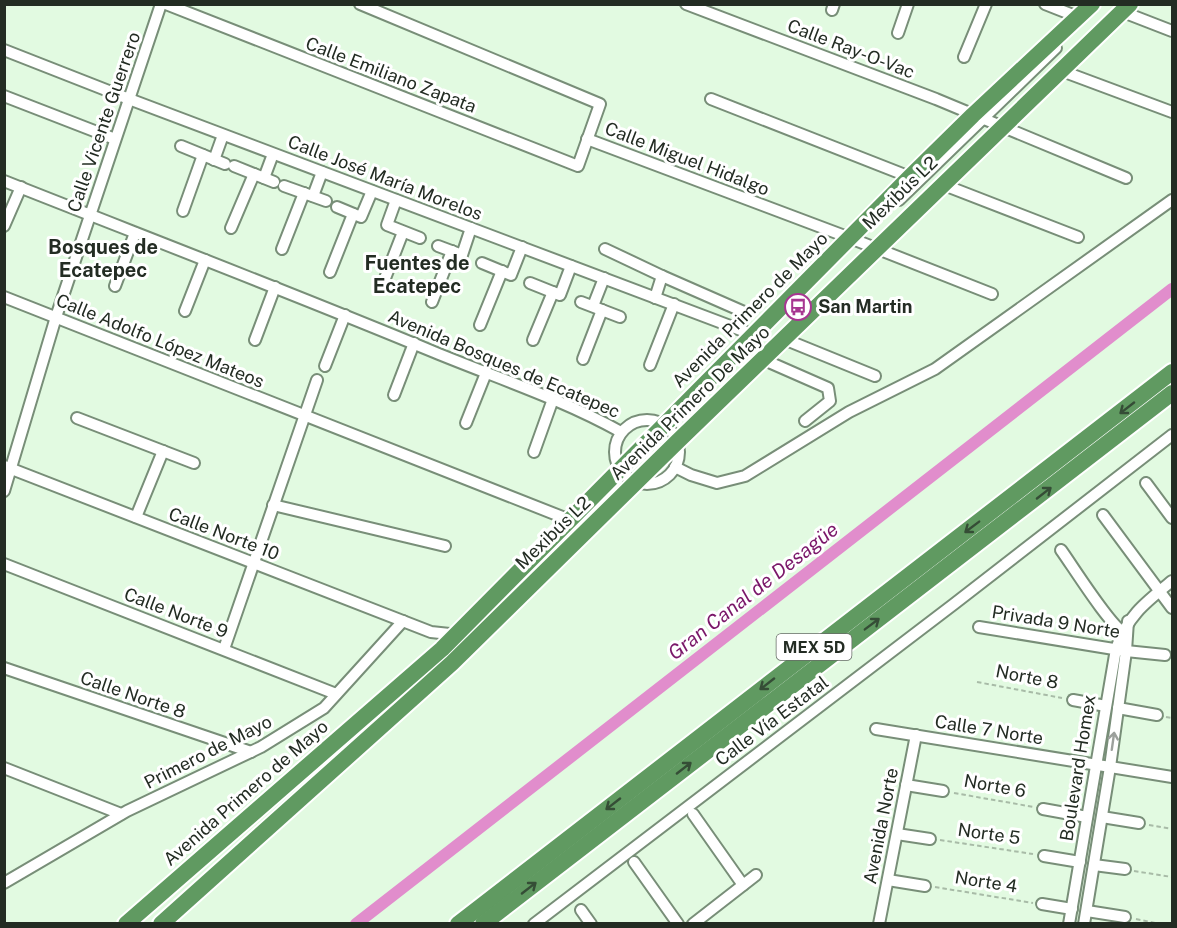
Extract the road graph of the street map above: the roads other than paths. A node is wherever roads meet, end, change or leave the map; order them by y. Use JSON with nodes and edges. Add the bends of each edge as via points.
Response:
{"nodes":[{"id":1,"x":161,"y":4,"type":"edge"},
{"id":2,"x":166,"y":4,"type":"edge"},
{"id":3,"x":360,"y":4,"type":"edge"},
{"id":4,"x":687,"y":4,"type":"edge"},
{"id":5,"x":908,"y":4,"type":"edge"},
{"id":6,"x":986,"y":4,"type":"edge"},
{"id":7,"x":1045,"y":4,"type":"edge"},
{"id":8,"x":1092,"y":4,"type":"edge"},
{"id":9,"x":1102,"y":4,"type":"edge"},
{"id":10,"x":1124,"y":7,"type":"edge"},
{"id":11,"x":1078,"y":18,"type":"junction"},
{"id":12,"x":1173,"y":31,"type":"edge"},
{"id":13,"x":898,"y":33,"type":"dead end"},
{"id":14,"x":4,"y":50,"type":"edge"},
{"id":15,"x":964,"y":57,"type":"dead end"},
{"id":16,"x":1062,"y":71,"type":"junction"},
{"id":17,"x":4,"y":96,"type":"edge"},
{"id":18,"x":129,"y":99,"type":"junction"},
{"id":19,"x":711,"y":99,"type":"dead end"},
{"id":20,"x":1173,"y":112,"type":"edge"},
{"id":21,"x":978,"y":117,"type":"junction"},
{"id":22,"x":999,"y":126,"type":"junction"},
{"id":23,"x":223,"y":135,"type":"junction"},
{"id":24,"x":115,"y":139,"type":"junction"},
{"id":25,"x":587,"y":139,"type":"junction"},
{"id":26,"x":180,"y":146,"type":"dead end"},
{"id":27,"x":273,"y":154,"type":"junction"},
{"id":28,"x":203,"y":155,"type":"junction"},
{"id":29,"x":214,"y":160,"type":"junction"},
{"id":30,"x":322,"y":172,"type":"junction"},
{"id":31,"x":910,"y":177,"type":"junction"},
{"id":32,"x":1126,"y":178,"type":"dead end"},
{"id":33,"x":269,"y":180,"type":"junction"},
{"id":34,"x":4,"y":181,"type":"edge"},
{"id":35,"x":944,"y":185,"type":"junction"},
{"id":36,"x":21,"y":187,"type":"junction"},
{"id":37,"x":372,"y":191,"type":"junction"},
{"id":38,"x":308,"y":195,"type":"junction"},
{"id":39,"x":396,"y":200,"type":"junction"},
{"id":40,"x":1173,"y":200,"type":"edge"},
{"id":41,"x":326,"y":201,"type":"dead end"},
{"id":42,"x":337,"y":207,"type":"dead end"},
{"id":43,"x":183,"y":211,"type":"dead end"},
{"id":44,"x":353,"y":214,"type":"junction"},
{"id":45,"x":89,"y":215,"type":"junction"},
{"id":46,"x":4,"y":226,"type":"edge"},
{"id":47,"x":231,"y":228,"type":"dead end"},
{"id":48,"x":471,"y":228,"type":"junction"},
{"id":49,"x":403,"y":231,"type":"junction"},
{"id":50,"x":135,"y":233,"type":"junction"},
{"id":51,"x":1077,"y":237,"type":"dead end"},
{"id":52,"x":420,"y":238,"type":"dead end"},
{"id":53,"x":853,"y":239,"type":"junction"},
{"id":54,"x":438,"y":246,"type":"dead end"},
{"id":55,"x":522,"y":247,"type":"junction"},
{"id":56,"x":873,"y":247,"type":"junction"},
{"id":57,"x":282,"y":249,"type":"dead end"},
{"id":58,"x":605,"y":249,"type":"dead end"},
{"id":59,"x":452,"y":251,"type":"junction"},
{"id":60,"x":205,"y":260,"type":"junction"},
{"id":61,"x":482,"y":263,"type":"dead end"},
{"id":62,"x":571,"y":266,"type":"junction"},
{"id":63,"x":502,"y":271,"type":"junction"},
{"id":64,"x":330,"y":272,"type":"dead end"},
{"id":65,"x":662,"y":276,"type":"junction"},
{"id":66,"x":604,"y":278,"type":"junction"},
{"id":67,"x":530,"y":283,"type":"dead end"},
{"id":68,"x":115,"y":286,"type":"dead end"},
{"id":69,"x":382,"y":286,"type":"dead end"},
{"id":70,"x":275,"y":287,"type":"junction"},
{"id":71,"x":553,"y":292,"type":"junction"},
{"id":72,"x":992,"y":294,"type":"dead end"},
{"id":73,"x":4,"y":297,"type":"edge"},
{"id":74,"x":655,"y":298,"type":"junction"},
{"id":75,"x":432,"y":302,"type":"dead end"},
{"id":76,"x":581,"y":302,"type":"dead end"},
{"id":77,"x":674,"y":304,"type":"junction"},
{"id":78,"x":598,"y":308,"type":"junction"},
{"id":79,"x":184,"y":311,"type":"dead end"},
{"id":80,"x":744,"y":312,"type":"dead end"},
{"id":81,"x":345,"y":315,"type":"junction"},
{"id":82,"x":56,"y":317,"type":"junction"},
{"id":83,"x":620,"y":317,"type":"dead end"},
{"id":84,"x":480,"y":325,"type":"dead end"},
{"id":85,"x":754,"y":335,"type":"junction"},
{"id":86,"x":784,"y":339,"type":"junction"},
{"id":87,"x":255,"y":340,"type":"dead end"},
{"id":88,"x":533,"y":340,"type":"dead end"},
{"id":89,"x":414,"y":343,"type":"junction"},
{"id":90,"x":765,"y":357,"type":"junction"},
{"id":91,"x":583,"y":360,"type":"dead end"},
{"id":92,"x":650,"y":365,"type":"dead end"},
{"id":93,"x":325,"y":366,"type":"dead end"},
{"id":94,"x":1173,"y":372,"type":"edge"},
{"id":95,"x":486,"y":373,"type":"junction"},
{"id":96,"x":875,"y":376,"type":"dead end"},
{"id":97,"x":317,"y":380,"type":"dead end"},
{"id":98,"x":1173,"y":393,"type":"edge"},
{"id":99,"x":394,"y":395,"type":"dead end"},
{"id":100,"x":553,"y":399,"type":"junction"},
{"id":101,"x":304,"y":416,"type":"junction"},
{"id":102,"x":77,"y":418,"type":"dead end"},
{"id":103,"x":805,"y":421,"type":"dead end"},
{"id":104,"x":466,"y":423,"type":"dead end"},
{"id":105,"x":621,"y":432,"type":"junction"},
{"id":106,"x":671,"y":433,"type":"junction"},
{"id":107,"x":1173,"y":435,"type":"edge"},
{"id":108,"x":163,"y":451,"type":"junction"},
{"id":109,"x":534,"y":452,"type":"dead end"},
{"id":110,"x":194,"y":463,"type":"dead end"},
{"id":111,"x":8,"y":467,"type":"edge"},
{"id":112,"x":675,"y":467,"type":"junction"},
{"id":113,"x":628,"y":476,"type":"junction"},
{"id":114,"x":1146,"y":483,"type":"dead end"},
{"id":115,"x":4,"y":491,"type":"edge"},
{"id":116,"x":273,"y":504,"type":"junction"},
{"id":117,"x":1103,"y":515,"type":"dead end"},
{"id":118,"x":136,"y":517,"type":"junction"},
{"id":119,"x":1173,"y":518,"type":"edge"},
{"id":120,"x":570,"y":520,"type":"junction"},
{"id":121,"x":444,"y":546,"type":"dead end"},
{"id":122,"x":1061,"y":550,"type":"dead end"},
{"id":123,"x":253,"y":563,"type":"junction"},
{"id":124,"x":4,"y":564,"type":"edge"},
{"id":125,"x":1173,"y":581,"type":"edge"},
{"id":126,"x":1160,"y":591,"type":"junction"},
{"id":127,"x":1173,"y":608,"type":"edge"},
{"id":128,"x":403,"y":621,"type":"junction"},
{"id":129,"x":979,"y":627,"type":"dead end"},
{"id":130,"x":431,"y":632,"type":"junction"},
{"id":131,"x":1125,"y":633,"type":"junction"},
{"id":132,"x":464,"y":638,"type":"junction"},
{"id":133,"x":224,"y":649,"type":"junction"},
{"id":134,"x":1121,"y":650,"type":"junction"},
{"id":135,"x":1165,"y":655,"type":"dead end"},
{"id":136,"x":447,"y":656,"type":"junction"},
{"id":137,"x":4,"y":668,"type":"edge"},
{"id":138,"x":392,"y":691,"type":"joint"},
{"id":139,"x":336,"y":694,"type":"junction"},
{"id":140,"x":1073,"y":700,"type":"road end"},
{"id":141,"x":1106,"y":706,"type":"junction"},
{"id":142,"x":1118,"y":708,"type":"junction"},
{"id":143,"x":1157,"y":715,"type":"dead end"},
{"id":144,"x":876,"y":729,"type":"dead end"},
{"id":145,"x":916,"y":735,"type":"junction"},
{"id":146,"x":250,"y":752,"type":"junction"},
{"id":147,"x":1096,"y":765,"type":"junction"},
{"id":148,"x":1110,"y":767,"type":"junction"},
{"id":149,"x":4,"y":768,"type":"edge"},
{"id":150,"x":1173,"y":777,"type":"edge"},
{"id":151,"x":906,"y":785,"type":"junction"},
{"id":152,"x":943,"y":791,"type":"road end"},
{"id":153,"x":1043,"y":809,"type":"road end"},
{"id":154,"x":121,"y":814,"type":"junction"},
{"id":155,"x":693,"y":814,"type":"dead end"},
{"id":156,"x":1087,"y":817,"type":"junction"},
{"id":157,"x":1102,"y":817,"type":"junction"},
{"id":158,"x":1139,"y":823,"type":"road end"},
{"id":159,"x":897,"y":834,"type":"junction"},
{"id":160,"x":930,"y":839,"type":"road end"},
{"id":161,"x":1044,"y":856,"type":"road end"},
{"id":162,"x":634,"y":862,"type":"dead end"},
{"id":163,"x":1080,"y":862,"type":"junction"},
{"id":164,"x":1094,"y":865,"type":"junction"},
{"id":165,"x":1125,"y":869,"type":"road end"},
{"id":166,"x":756,"y":875,"type":"dead end"},
{"id":167,"x":8,"y":878,"type":"edge"},
{"id":168,"x":888,"y":880,"type":"junction"},
{"id":169,"x":743,"y":885,"type":"junction"},
{"id":170,"x":925,"y":886,"type":"road end"},
{"id":171,"x":1042,"y":904,"type":"road end"},
{"id":172,"x":1072,"y":909,"type":"junction"},
{"id":173,"x":581,"y":910,"type":"dead end"},
{"id":174,"x":1087,"y":911,"type":"junction"},
{"id":175,"x":1125,"y":917,"type":"road end"},
{"id":176,"x":126,"y":924,"type":"edge"},
{"id":177,"x":138,"y":924,"type":"edge"},
{"id":178,"x":154,"y":924,"type":"edge"},
{"id":179,"x":161,"y":924,"type":"edge"},
{"id":180,"x":458,"y":924,"type":"edge"},
{"id":181,"x":483,"y":924,"type":"edge"},
{"id":182,"x":534,"y":924,"type":"edge"},
{"id":183,"x":591,"y":924,"type":"edge"},
{"id":184,"x":678,"y":924,"type":"edge"},
{"id":185,"x":693,"y":924,"type":"edge"},
{"id":186,"x":879,"y":924,"type":"edge"},
{"id":187,"x":1069,"y":924,"type":"edge"},
{"id":188,"x":1084,"y":924,"type":"edge"}],
"edges":[{"from":1,"to":18,"type":"street","name":"Calle Vicente Guerrero"},
{"from":2,"to":25,"type":"street","name":"Calle Emiliano Zapata","via":[[578,166]]},
{"from":3,"to":25,"type":"street","name":"Calle Miguel Hidalgo","via":[[600,104]]},
{"from":4,"to":21,"type":"street","name":"Calle Ray-O-Vac"},
{"from":5,"to":13,"type":"street"},
{"from":6,"to":15,"type":"street"},
{"from":7,"to":11,"type":"street"},
{"from":8,"to":11,"type":"highway","name":"Avenida Primero de Mayo"},
{"from":9,"to":21,"type":"street","name":"Mexibús L2"},
{"from":10,"to":12,"type":"street"},
{"from":10,"to":16,"type":"highway","name":"Avenida Primero De Mayo"},
{"from":10,"to":22,"type":"street","name":"Mexibús L2"},
{"from":11,"to":21,"type":"highway","name":"Avenida Primero de Mayo"},
{"from":14,"to":18,"type":"street","name":"Calle José María Morelos"},
{"from":16,"to":20,"type":"street"},
{"from":16,"to":22,"type":"highway","name":"Avenida Primero De Mayo"},
{"from":17,"to":24,"type":"street"},
{"from":18,"to":23,"type":"street","name":"Calle José María Morelos"},
{"from":18,"to":24,"type":"street","name":"Calle Vicente Guerrero"},
{"from":19,"to":31,"type":"street"},
{"from":21,"to":22,"type":"street","name":"Calle Ray-O-Vac"},
{"from":21,"to":31,"type":"highway","name":"Avenida Primero de Mayo"},
{"from":21,"to":53,"type":"street","name":"Mexibús L2"},
{"from":22,"to":32,"type":"street","name":"Calle Ray-O-Vac"},
{"from":22,"to":35,"type":"highway","name":"Avenida Primero De Mayo"},
{"from":22,"to":56,"type":"street","name":"Mexibús L2"},
{"from":23,"to":27,"type":"street","name":"Calle José María Morelos"},
{"from":23,"to":29,"type":"street"},
{"from":24,"to":45,"type":"street","name":"Calle Vicente Guerrero"},
{"from":25,"to":53,"type":"street","name":"Calle Miguel Hidalgo"},
{"from":26,"to":28,"type":"street"},
{"from":27,"to":30,"type":"street","name":"Calle José María Morelos"},
{"from":27,"to":33,"type":"street"},
{"from":28,"to":29,"type":"street"},
{"from":28,"to":43,"type":"street"},
{"from":29,"to":33,"type":"street"},
{"from":30,"to":37,"type":"street","name":"Calle José María Morelos"},
{"from":30,"to":38,"type":"street"},
{"from":31,"to":53,"type":"highway","name":"Avenida Primero de Mayo"},
{"from":33,"to":38,"type":"street"},
{"from":33,"to":47,"type":"street"},
{"from":34,"to":36,"type":"street","name":"Avenida Bosques de Ecatepec"},
{"from":35,"to":51,"type":"street"},
{"from":35,"to":56,"type":"highway","name":"Avenida Primero De Mayo"},
{"from":36,"to":45,"type":"street","name":"Avenida Bosques de Ecatepec"},
{"from":36,"to":46,"type":"street"},
{"from":37,"to":39,"type":"street","name":"Calle José María Morelos"},
{"from":37,"to":44,"type":"street","via":[[361,217]]},
{"from":38,"to":41,"type":"street"},
{"from":38,"to":57,"type":"street"},
{"from":39,"to":48,"type":"street","name":"Calle José María Morelos"},
{"from":39,"to":49,"type":"street","via":[[387,225]]},
{"from":40,"to":112,"type":"street","name":"Avenida Primero De Mayo","via":[[934,369],[849,412],[745,476],[717,483]]},
{"from":42,"to":44,"type":"street"},
{"from":44,"to":64,"type":"street"},
{"from":45,"to":50,"type":"street","name":"Avenida Bosques de Ecatepec"},
{"from":45,"to":82,"type":"street","name":"Calle Vicente Guerrero"},
{"from":48,"to":55,"type":"street","name":"Calle José María Morelos"},
{"from":48,"to":59,"type":"street","via":[[462,255]]},
{"from":49,"to":52,"type":"street"},
{"from":49,"to":69,"type":"street"},
{"from":50,"to":60,"type":"street","name":"Avenida Bosques de Ecatepec"},
{"from":50,"to":68,"type":"street"},
{"from":53,"to":56,"type":"street","name":"Calle Miguel Hidalgo"},
{"from":53,"to":85,"type":"highway","name":"Avenida Primero de Mayo"},
{"from":53,"to":106,"type":"street","name":"Mexibús L2"},
{"from":54,"to":59,"type":"street"},
{"from":55,"to":62,"type":"street","name":"Calle José María Morelos"},
{"from":55,"to":63,"type":"street","via":[[512,274]]},
{"from":56,"to":72,"type":"street","name":"Calle Miguel Hidalgo"},
{"from":56,"to":86,"type":"highway","name":"Avenida Primero De Mayo"},
{"from":56,"to":106,"type":"street","name":"Mexibús L2"},
{"from":58,"to":65,"type":"street"},
{"from":59,"to":75,"type":"street"},
{"from":60,"to":70,"type":"street","name":"Avenida Bosques de Ecatepec"},
{"from":60,"to":79,"type":"street"},
{"from":61,"to":63,"type":"street"},
{"from":62,"to":66,"type":"street","name":"Calle José María Morelos"},
{"from":62,"to":71,"type":"street","via":[[560,295]]},
{"from":63,"to":84,"type":"street"},
{"from":65,"to":74,"type":"street"},
{"from":65,"to":80,"type":"street"},
{"from":66,"to":74,"type":"street","name":"Calle José María Morelos"},
{"from":66,"to":78,"type":"street"},
{"from":67,"to":71,"type":"street"},
{"from":70,"to":81,"type":"street","name":"Avenida Bosques de Ecatepec"},
{"from":70,"to":87,"type":"street"},
{"from":71,"to":88,"type":"street"},
{"from":73,"to":82,"type":"street","name":"Calle Adolfo López Mateos"},
{"from":74,"to":77,"type":"street","name":"Calle José María Morelos"},
{"from":76,"to":78,"type":"street"},
{"from":77,"to":85,"type":"street","name":"Calle José María Morelos"},
{"from":77,"to":92,"type":"street"},
{"from":78,"to":83,"type":"street"},
{"from":78,"to":91,"type":"street"},
{"from":81,"to":89,"type":"street","name":"Avenida Bosques de Ecatepec"},
{"from":81,"to":93,"type":"street"},
{"from":82,"to":101,"type":"street","name":"Calle Adolfo López Mateos"},
{"from":82,"to":111,"type":"street","name":"Calle Vicente Guerrero"},
{"from":85,"to":106,"type":"highway","name":"Avenida Primero de Mayo"},
{"from":86,"to":90,"type":"highway","name":"Avenida Primero De Mayo"},
{"from":86,"to":96,"type":"street"},
{"from":89,"to":95,"type":"street","name":"Avenida Bosques de Ecatepec"},
{"from":89,"to":99,"type":"street"},
{"from":90,"to":103,"type":"street","via":[[828,388],[830,401]]},
{"from":90,"to":106,"type":"highway","name":"Avenida Primero De Mayo"},
{"from":94,"to":180,"type":"highway","number":"MEX 5D","one_way":true},
{"from":95,"to":100,"type":"street","name":"Avenida Bosques de Ecatepec"},
{"from":95,"to":104,"type":"street"},
{"from":97,"to":101,"type":"street"},
{"from":181,"to":98,"type":"highway","number":"MEX 5D","one_way":true},
{"from":100,"to":105,"type":"street","name":"Avenida Bosques de Ecatepec"},
{"from":100,"to":109,"type":"street"},
{"from":101,"to":116,"type":"street"},
{"from":101,"to":120,"type":"street","name":"Calle Adolfo López Mateos"},
{"from":102,"to":108,"type":"street"},
{"from":105,"to":106,"type":"street","name":"Avenida Bosques de Ecatepec","via":[[634,423],[649,420]]},
{"from":105,"to":113,"type":"street","name":"Avenida Bosques de Ecatepec","via":[[615,457]]},
{"from":106,"to":112,"type":"street","via":[[678,459]]},
{"from":106,"to":113,"type":"highway","name":"Avenida Primero De Mayo"},
{"from":107,"to":182,"type":"street","name":"Calle Vía Estatal"},
{"from":108,"to":110,"type":"street"},
{"from":108,"to":118,"type":"street"},
{"from":111,"to":115,"type":"street","name":"Calle Vicente Guerrero"},
{"from":111,"to":118,"type":"street","name":"Calle Norte 10"},
{"from":112,"to":113,"type":"street","via":[[655,483]]},
{"from":113,"to":120,"type":"highway","name":"Avenida Primero de Mayo"},
{"from":113,"to":132,"type":"highway","name":"Avenida Primero De Mayo"},
{"from":114,"to":119,"type":"street"},
{"from":116,"to":121,"type":"street"},
{"from":116,"to":123,"type":"street"},
{"from":117,"to":126,"type":"street"},
{"from":118,"to":123,"type":"street","name":"Calle Norte 10"},
{"from":120,"to":132,"type":"highway","name":"Avenida Primero de Mayo"},
{"from":122,"to":131,"type":"street"},
{"from":123,"to":128,"type":"street","name":"Calle Norte 10"},
{"from":123,"to":133,"type":"street"},
{"from":124,"to":133,"type":"street","name":"Calle Norte 9"},
{"from":125,"to":126,"type":"street","name":"Boulevard Homex"},
{"from":126,"to":127,"type":"street"},
{"from":126,"to":131,"type":"street","name":"Boulevard Homex","via":[[1136,611]]},
{"from":128,"to":130,"type":"street","name":"Calle Norte 10"},
{"from":128,"to":139,"type":"street","name":"Primero de Mayo"},
{"from":129,"to":134,"type":"street","name":"Privada 9 Norte"},
{"from":130,"to":132,"type":"street","name":"Calle Norte 10"},
{"from":130,"to":136,"type":"street"},
{"from":131,"to":134,"type":"street","name":"Boulevard Homex"},
{"from":132,"to":136,"type":"highway","name":"Avenida Primero De Mayo"},
{"from":133,"to":139,"type":"street","name":"Calle Norte 9"},
{"from":134,"to":135,"type":"street","name":"Privada 9 Norte"},
{"from":134,"to":141,"type":"street","name":"Boulevard Homex"},
{"from":134,"to":142,"type":"street","name":"Boulevard Homex"},
{"from":136,"to":138,"type":"highway","name":"Avenida Primero De Mayo"},
{"from":136,"to":177,"type":"street"},
{"from":136,"to":178,"type":"street"},
{"from":136,"to":179,"type":"highway","name":"Avenida Primero De Mayo","via":[[406,704]]},
{"from":137,"to":146,"type":"street","name":"Calle Norte 8"},
{"from":138,"to":176,"type":"highway","name":"Avenida Primero de Mayo"},
{"from":139,"to":146,"type":"street","name":"Primero de Mayo","via":[[324,708]]},
{"from":140,"to":141,"type":"street"},
{"from":141,"to":147,"type":"street","name":"Boulevard Homex"},
{"from":142,"to":143,"type":"street"},
{"from":148,"to":142,"type":"street","name":"Boulevard Homex","one_way":true},
{"from":144,"to":145,"type":"street","name":"Calle 7 Norte"},
{"from":145,"to":147,"type":"street","name":"Calle 7 Norte"},
{"from":145,"to":151,"type":"street","name":"Avenida Norte"},
{"from":146,"to":154,"type":"street","name":"Primero de Mayo"},
{"from":147,"to":148,"type":"street","name":"Calle 7 Norte"},
{"from":147,"to":156,"type":"street","name":"Boulevard Homex"},
{"from":148,"to":150,"type":"street","name":"Calle 7 Norte"},
{"from":148,"to":157,"type":"street","name":"Boulevard Homex"},
{"from":149,"to":154,"type":"street"},
{"from":151,"to":152,"type":"street"},
{"from":151,"to":159,"type":"street","name":"Avenida Norte"},
{"from":153,"to":156,"type":"street"},
{"from":154,"to":167,"type":"street","name":"Primero de Mayo"},
{"from":155,"to":169,"type":"street"},
{"from":156,"to":163,"type":"street","name":"Boulevard Homex"},
{"from":157,"to":158,"type":"street"},
{"from":157,"to":164,"type":"street","name":"Boulevard Homex"},
{"from":159,"to":160,"type":"street"},
{"from":159,"to":168,"type":"street","name":"Avenida Norte"},
{"from":161,"to":163,"type":"street"},
{"from":162,"to":184,"type":"street"},
{"from":163,"to":172,"type":"street","name":"Boulevard Homex"},
{"from":164,"to":165,"type":"street"},
{"from":164,"to":174,"type":"street","name":"Boulevard Homex"},
{"from":166,"to":169,"type":"street"},
{"from":168,"to":170,"type":"street"},
{"from":168,"to":186,"type":"street","name":"Avenida Norte"},
{"from":169,"to":185,"type":"street"},
{"from":171,"to":172,"type":"street"},
{"from":172,"to":187,"type":"street","name":"Boulevard Homex"},
{"from":173,"to":183,"type":"street"},
{"from":174,"to":175,"type":"street"},
{"from":174,"to":188,"type":"street","name":"Boulevard Homex"}]}
